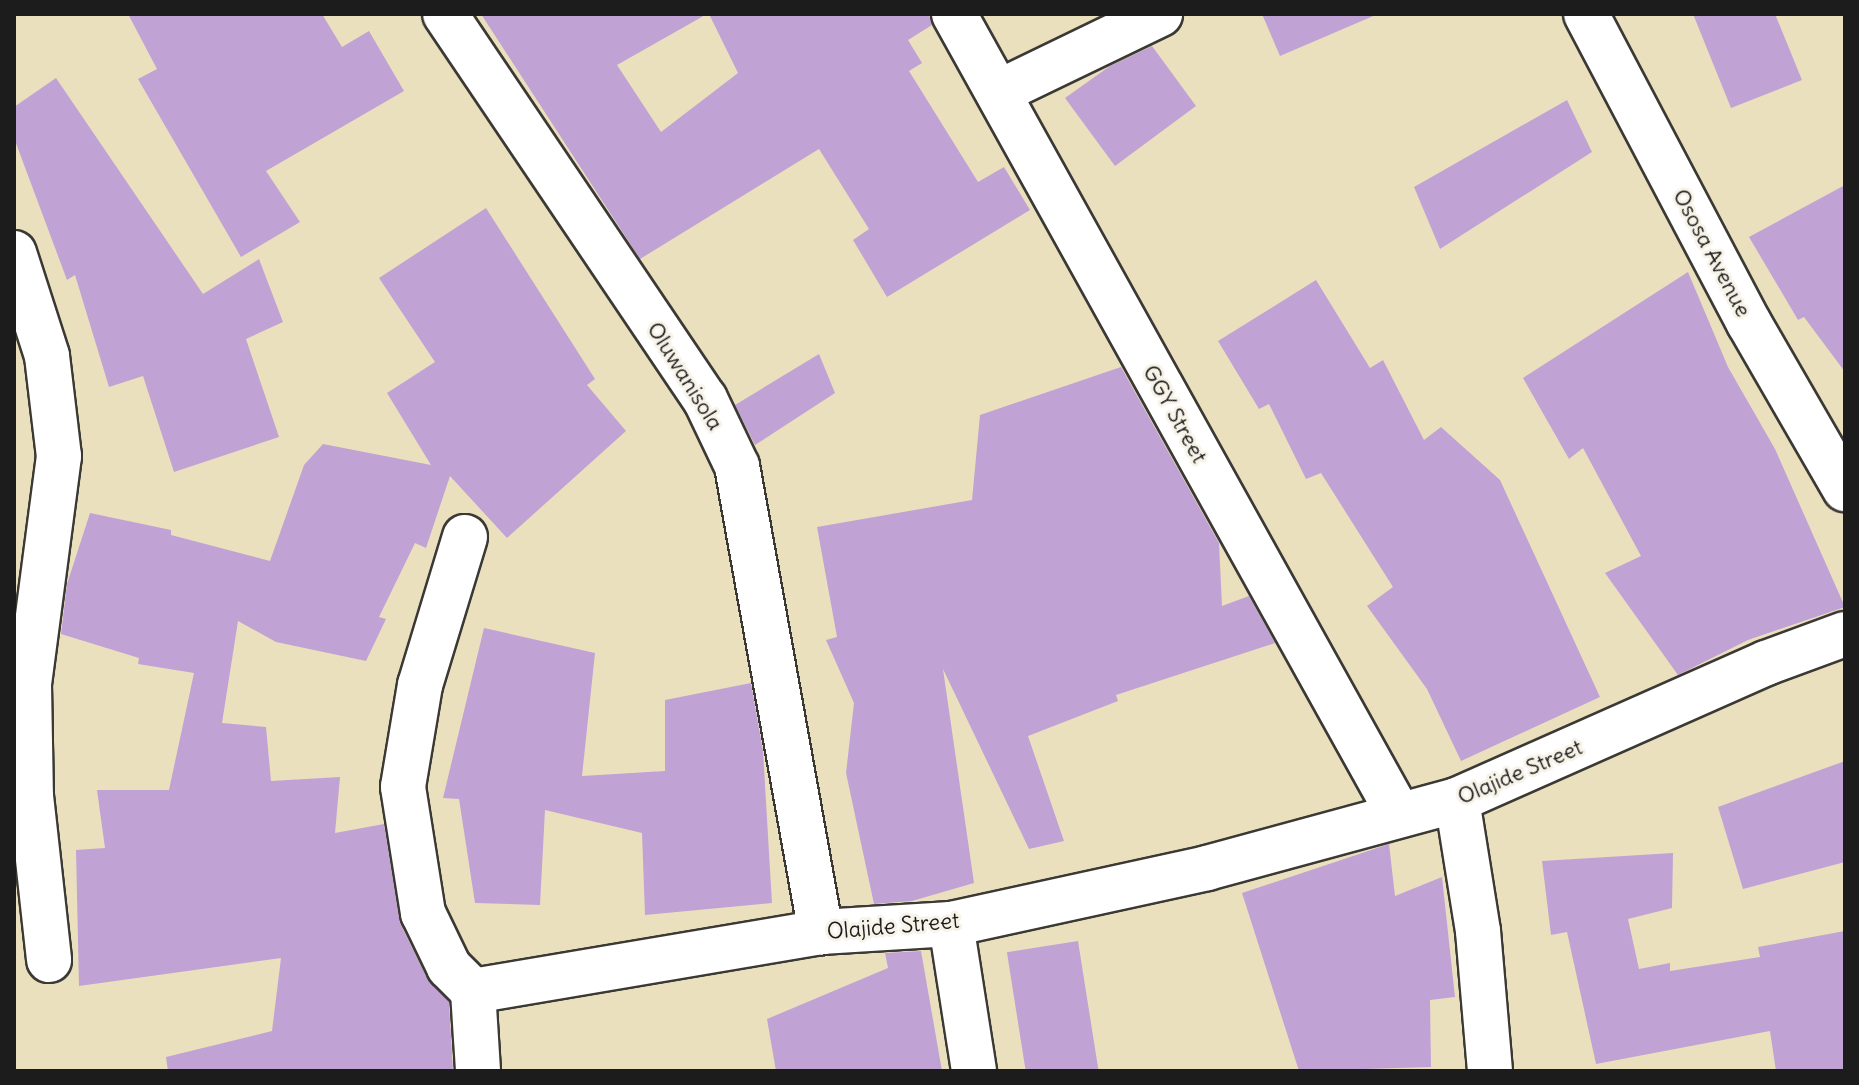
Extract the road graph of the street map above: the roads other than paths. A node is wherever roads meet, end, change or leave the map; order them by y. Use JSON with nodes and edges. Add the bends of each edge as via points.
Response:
{"nodes":[{"id":1,"x":445,"y":14,"type":"edge"},
{"id":2,"x":954,"y":14,"type":"edge"},
{"id":3,"x":1160,"y":14,"type":"edge"},
{"id":4,"x":1586,"y":14,"type":"edge"},
{"id":5,"x":999,"y":92,"type":"junction"},
{"id":6,"x":14,"y":253,"type":"edge"},
{"id":7,"x":1845,"y":489,"type":"edge"},
{"id":8,"x":465,"y":537,"type":"dead end"},
{"id":9,"x":1845,"y":634,"type":"edge"},
{"id":10,"x":1457,"y":800,"type":"junction"},
{"id":11,"x":1398,"y":813,"type":"junction"},
{"id":12,"x":951,"y":924,"type":"junction"},
{"id":13,"x":821,"y":932,"type":"junction"},
{"id":14,"x":49,"y":960,"type":"dead end"},
{"id":15,"x":473,"y":991,"type":"junction"},
{"id":16,"x":478,"y":1071,"type":"edge"},
{"id":17,"x":974,"y":1071,"type":"edge"},
{"id":18,"x":1490,"y":1071,"type":"edge"}],
"edges":[{"from":1,"to":13,"type":"street","name":"Oluwanisola","via":[[705,399],[737,466]]},
{"from":2,"to":5,"type":"street","name":"GGY Street"},
{"from":3,"to":5,"type":"street"},
{"from":4,"to":7,"type":"street","name":"Ososa Avenue","via":[[1749,323]]},
{"from":5,"to":11,"type":"street","name":"GGY Street"},
{"from":6,"to":14,"type":"street","via":[[47,356],[59,456],[29,685],[31,796]]},
{"from":8,"to":15,"type":"street","via":[[420,685],[403,787],[423,913],[449,967]]},
{"from":9,"to":10,"type":"street","name":"Olajide Street","via":[[1766,663]]},
{"from":10,"to":11,"type":"street","name":"Olajide Street"},
{"from":10,"to":18,"type":"street","via":[[1478,931]]},
{"from":11,"to":12,"type":"street","name":"Olajide Street","via":[[1207,868]]},
{"from":12,"to":13,"type":"street","name":"Olajide Street"},
{"from":12,"to":17,"type":"street"},
{"from":13,"to":15,"type":"street","name":"Olajide Street"},
{"from":15,"to":16,"type":"street"}]}
